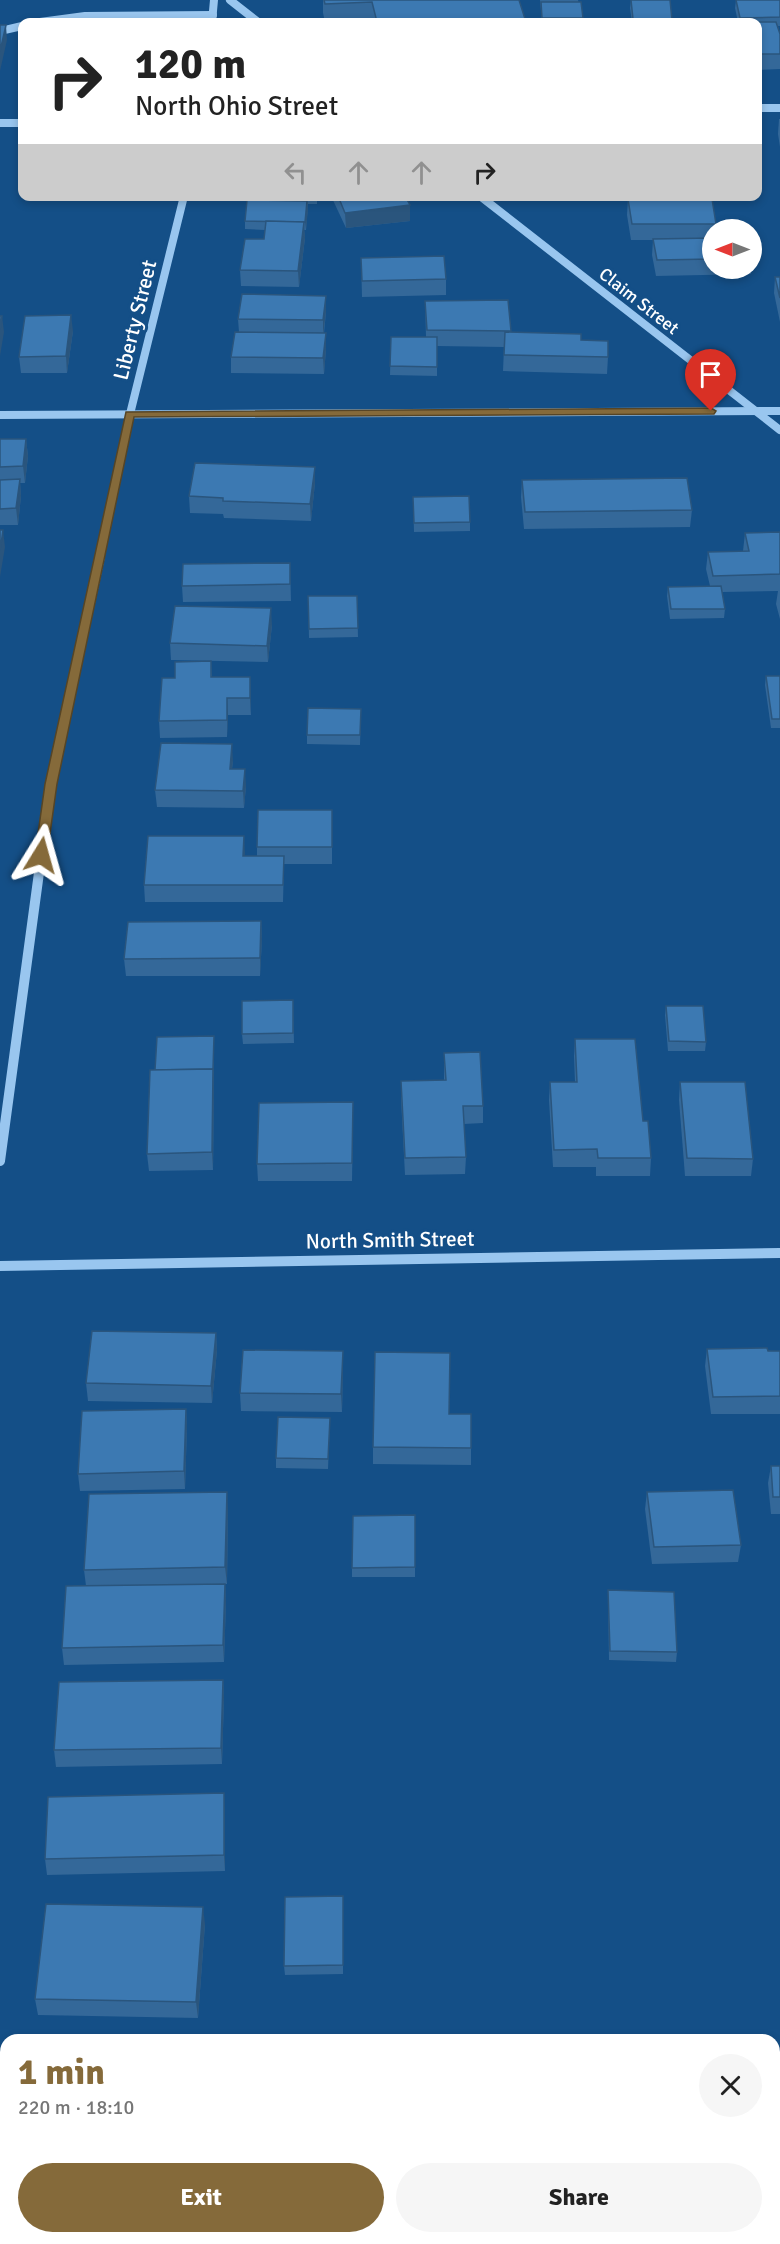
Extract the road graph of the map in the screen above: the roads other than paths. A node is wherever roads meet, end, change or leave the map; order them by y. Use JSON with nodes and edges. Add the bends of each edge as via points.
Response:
{"nodes":[{"id":1,"x":214,"y":0,"type":"edge"},
{"id":2,"x":230,"y":0,"type":"edge"},
{"id":3,"x":70,"y":18,"type":"edge"},
{"id":4,"x":170,"y":18,"type":"edge"},
{"id":5,"x":212,"y":18,"type":"edge"},
{"id":6,"x":253,"y":18,"type":"edge"},
{"id":7,"x":18,"y":27,"type":"edge"},
{"id":8,"x":0,"y":31,"type":"edge"},
{"id":9,"x":762,"y":108,"type":"edge"},
{"id":10,"x":780,"y":108,"type":"edge"},
{"id":11,"x":0,"y":123,"type":"edge"},
{"id":12,"x":18,"y":123,"type":"edge"},
{"id":13,"x":183,"y":201,"type":"edge"},
{"id":14,"x":486,"y":201,"type":"edge"},
{"id":15,"x":757,"y":411,"type":"junction"},
{"id":16,"x":780,"y":411,"type":"edge"},
{"id":17,"x":130,"y":414,"type":"junction"},
{"id":18,"x":0,"y":415,"type":"edge"},
{"id":19,"x":780,"y":430,"type":"edge"},
{"id":20,"x":0,"y":1161,"type":"edge"},
{"id":21,"x":780,"y":1254,"type":"edge"},
{"id":22,"x":0,"y":1266,"type":"edge"}],
"edges":[{"from":1,"to":5,"type":"street"},
{"from":2,"to":6,"type":"street"},
{"from":3,"to":4,"type":"street"},
{"from":7,"to":8,"type":"street"},
{"from":9,"to":10,"type":"street"},
{"from":11,"to":12,"type":"street"},
{"from":13,"to":17,"type":"street","name":"Liberty Street"},
{"from":14,"to":15,"type":"street","name":"Claim Street"},
{"from":15,"to":16,"type":"street"},
{"from":15,"to":17,"type":"street"},
{"from":15,"to":19,"type":"street","name":"Claim Street"},
{"from":17,"to":18,"type":"street"},
{"from":17,"to":20,"type":"street","name":"Liberty Street","via":[[51,784]]},
{"from":21,"to":22,"type":"street","name":"North Smith Street"}]}
